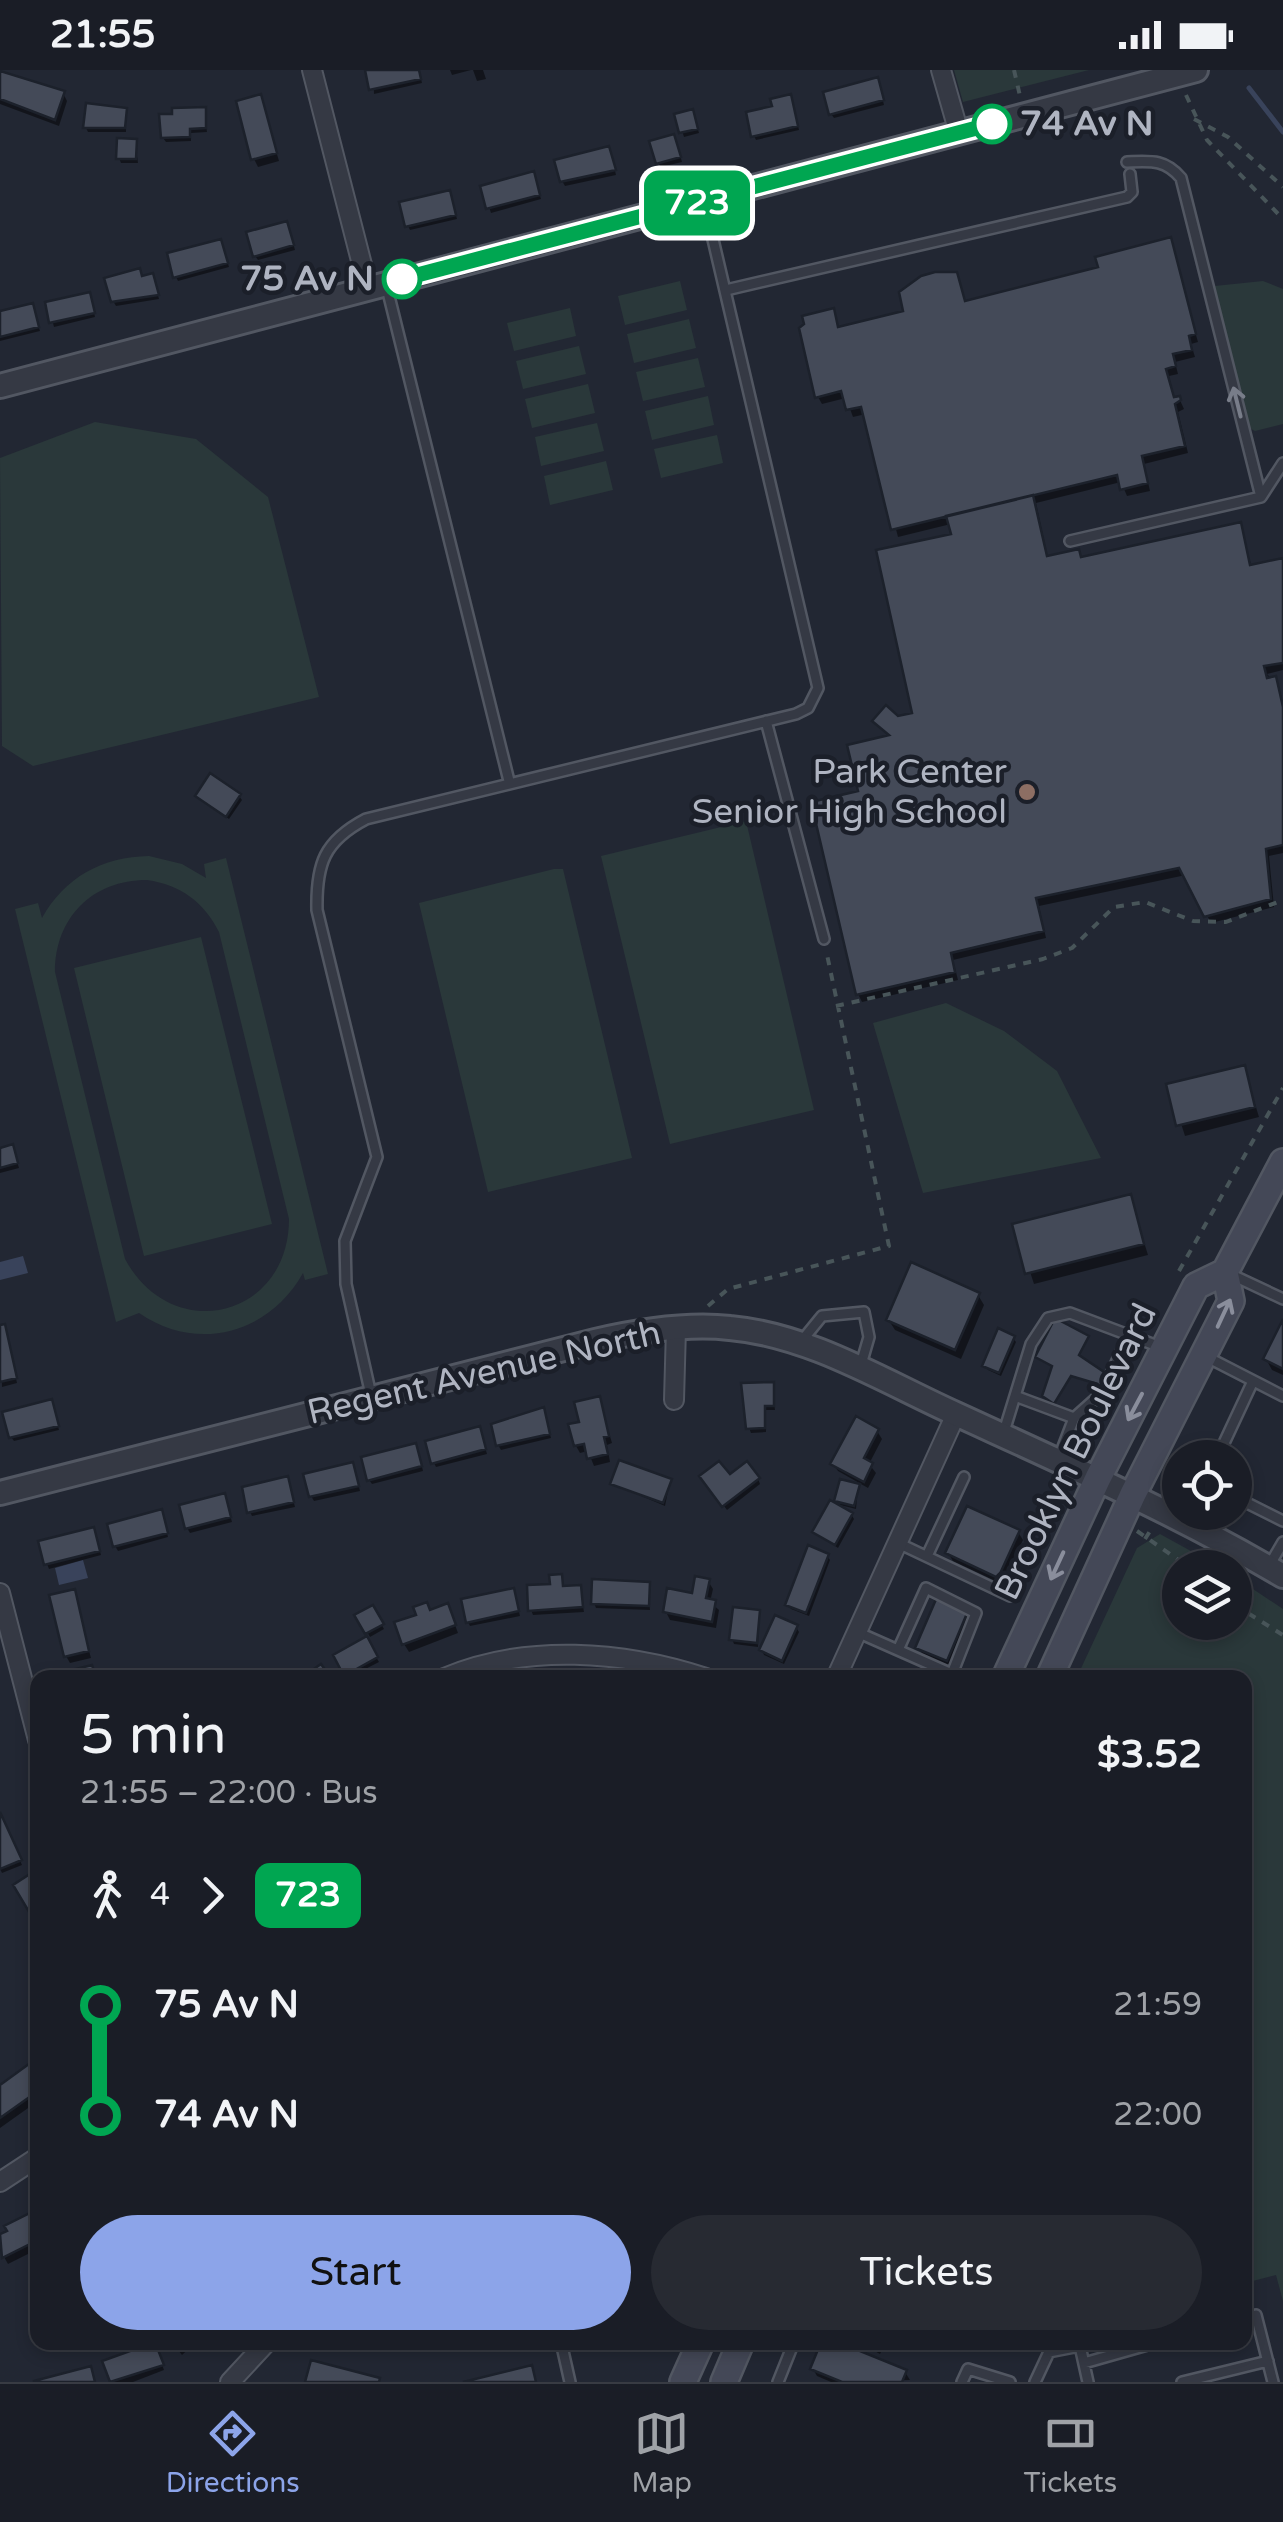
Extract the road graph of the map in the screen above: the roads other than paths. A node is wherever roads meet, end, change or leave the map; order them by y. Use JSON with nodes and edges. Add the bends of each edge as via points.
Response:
{"nodes":[{"id":1,"x":312,"y":70,"type":"edge"},
{"id":2,"x":941,"y":70,"type":"edge"},
{"id":3,"x":1188,"y":72,"type":"edge"},
{"id":4,"x":959,"y":133,"type":"junction"},
{"id":5,"x":1127,"y":162,"type":"dead end"},
{"id":6,"x":1130,"y":174,"type":"dead end"},
{"id":7,"x":704,"y":201,"type":"junction"},
{"id":8,"x":377,"y":286,"type":"junction"},
{"id":9,"x":726,"y":290,"type":"junction"},
{"id":10,"x":0,"y":386,"type":"edge"},
{"id":11,"x":1283,"y":464,"type":"edge"},
{"id":12,"x":1261,"y":497,"type":"junction"},
{"id":13,"x":1070,"y":541,"type":"dead end"},
{"id":14,"x":766,"y":721,"type":"junction"},
{"id":15,"x":508,"y":782,"type":"junction"},
{"id":16,"x":824,"y":939,"type":"road end"},
{"id":17,"x":1283,"y":1162,"type":"edge"},
{"id":18,"x":1226,"y":1272,"type":"junction"},
{"id":19,"x":1283,"y":1299,"type":"edge"},
{"id":20,"x":676,"y":1328,"type":"junction"},
{"id":21,"x":1129,"y":1335,"type":"junction"},
{"id":22,"x":798,"y":1345,"type":"junction"},
{"id":23,"x":1166,"y":1349,"type":"junction"},
{"id":24,"x":1202,"y":1355,"type":"junction"},
{"id":25,"x":859,"y":1369,"type":"junction"},
{"id":26,"x":1253,"y":1381,"type":"junction"},
{"id":27,"x":1015,"y":1396,"type":"junction"},
{"id":28,"x":1283,"y":1396,"type":"edge"},
{"id":29,"x":372,"y":1398,"type":"junction"},
{"id":30,"x":674,"y":1400,"type":"dead end"},
{"id":31,"x":956,"y":1414,"type":"junction"},
{"id":32,"x":1074,"y":1418,"type":"junction"},
{"id":33,"x":1003,"y":1435,"type":"junction"},
{"id":34,"x":1225,"y":1440,"type":"edge"},
{"id":35,"x":1058,"y":1460,"type":"junction"},
{"id":36,"x":964,"y":1477,"type":"dead end"},
{"id":37,"x":1098,"y":1478,"type":"junction"},
{"id":38,"x":0,"y":1493,"type":"edge"},
{"id":39,"x":1133,"y":1494,"type":"junction"},
{"id":40,"x":1252,"y":1505,"type":"edge"},
{"id":41,"x":1283,"y":1521,"type":"edge"},
{"id":42,"x":898,"y":1542,"type":"junction"},
{"id":43,"x":1283,"y":1542,"type":"edge"},
{"id":44,"x":927,"y":1556,"type":"junction"},
{"id":45,"x":1276,"y":1571,"type":"edge"},
{"id":46,"x":1014,"y":1587,"type":"dead end"},
{"id":47,"x":0,"y":1593,"type":"edge"},
{"id":48,"x":857,"y":1632,"type":"junction"},
{"id":49,"x":898,"y":1650,"type":"junction"},
{"id":50,"x":477,"y":1670,"type":"edge"},
{"id":51,"x":681,"y":1670,"type":"edge"},
{"id":52,"x":840,"y":1670,"type":"edge"},
{"id":53,"x":943,"y":1670,"type":"edge"},
{"id":54,"x":954,"y":1670,"type":"edge"},
{"id":55,"x":1010,"y":1670,"type":"edge"},
{"id":56,"x":1052,"y":1670,"type":"edge"},
{"id":57,"x":30,"y":1709,"type":"edge"},
{"id":58,"x":30,"y":2162,"type":"edge"},
{"id":59,"x":0,"y":2182,"type":"edge"},
{"id":60,"x":1252,"y":2316,"type":"edge"},
{"id":61,"x":260,"y":2350,"type":"edge"},
{"id":62,"x":563,"y":2350,"type":"edge"},
{"id":63,"x":697,"y":2350,"type":"edge"},
{"id":64,"x":738,"y":2350,"type":"edge"},
{"id":65,"x":791,"y":2350,"type":"edge"},
{"id":66,"x":1059,"y":2350,"type":"edge"},
{"id":67,"x":1081,"y":2350,"type":"edge"},
{"id":68,"x":1130,"y":2350,"type":"edge"},
{"id":69,"x":1268,"y":2361,"type":"junction"},
{"id":70,"x":1084,"y":2363,"type":"junction"},
{"id":71,"x":230,"y":2382,"type":"edge"},
{"id":72,"x":570,"y":2382,"type":"edge"},
{"id":73,"x":683,"y":2382,"type":"edge"},
{"id":74,"x":724,"y":2382,"type":"edge"},
{"id":75,"x":778,"y":2382,"type":"edge"},
{"id":76,"x":962,"y":2382,"type":"edge"},
{"id":77,"x":1010,"y":2382,"type":"edge"},
{"id":78,"x":1035,"y":2382,"type":"edge"},
{"id":79,"x":1088,"y":2382,"type":"edge"},
{"id":80,"x":1182,"y":2382,"type":"edge"},
{"id":81,"x":1273,"y":2382,"type":"edge"}],
"edges":[{"from":1,"to":8,"type":"street"},
{"from":2,"to":4,"type":"street"},
{"from":3,"to":4,"type":"street"},
{"from":4,"to":7,"type":"street"},
{"from":12,"to":5,"type":"lane","one_way":true,"via":[[1181,178],[1170,165]]},
{"from":6,"to":9,"type":"lane","via":[[1127,197]]},
{"from":7,"to":8,"type":"street"},
{"from":7,"to":9,"type":"lane"},
{"from":8,"to":10,"type":"street"},
{"from":8,"to":15,"type":"lane"},
{"from":9,"to":14,"type":"lane","via":[[818,673],[808,708]]},
{"from":11,"to":12,"type":"lane"},
{"from":12,"to":13,"type":"lane"},
{"from":14,"to":15,"type":"lane"},
{"from":14,"to":16,"type":"lane"},
{"from":15,"to":29,"type":"lane","via":[[366,819],[326,848],[316,873],[317,910],[377,1157],[345,1241],[346,1284]]},
{"from":17,"to":18,"type":"main road","name":"Brooklyn Boulevard"},
{"from":18,"to":19,"type":"lane"},
{"from":18,"to":23,"type":"main road","name":"Brooklyn Boulevard","via":[[1196,1286]]},
{"from":24,"to":18,"type":"main road","name":"Brooklyn Boulevard","one_way":true,"via":[[1232,1301]]},
{"from":20,"to":22,"type":"street","name":"Regent Avenue North","via":[[729,1327]]},
{"from":20,"to":29,"type":"street","name":"Regent Avenue North","via":[[595,1341]]},
{"from":20,"to":30,"type":"street"},
{"from":21,"to":23,"type":"lane"},
{"from":21,"to":27,"type":"lane","via":[[1070,1313],[1048,1318],[1031,1344]]},
{"from":21,"to":32,"type":"lane","via":[[1102,1393]]},
{"from":22,"to":25,"type":"street","name":"Regent Avenue North"},
{"from":22,"to":25,"type":"lane","via":[[822,1316],[864,1312],[869,1337]]},
{"from":23,"to":37,"type":"main road","name":"Brooklyn Boulevard","one_way":true},
{"from":24,"to":26,"type":"lane"},
{"from":24,"to":39,"type":"main road","name":"Brooklyn Boulevard"},
{"from":25,"to":31,"type":"street","name":"Regent Avenue North"},
{"from":26,"to":28,"type":"lane"},
{"from":26,"to":34,"type":"lane"},
{"from":27,"to":32,"type":"lane"},
{"from":27,"to":33,"type":"lane"},
{"from":29,"to":38,"type":"street","name":"Regent Avenue North"},
{"from":31,"to":33,"type":"street","name":"Regent Avenue North"},
{"from":31,"to":42,"type":"street"},
{"from":32,"to":35,"type":"lane"},
{"from":33,"to":35,"type":"street","name":"Regent Avenue North"},
{"from":35,"to":37,"type":"street","name":"Regent Avenue North"},
{"from":36,"to":44,"type":"lane"},
{"from":37,"to":39,"type":"street","name":"Regent Avenue North"},
{"from":37,"to":55,"type":"main road","name":"Brooklyn Boulevard","one_way":true},
{"from":39,"to":45,"type":"street","name":"Regent Avenue North"},
{"from":39,"to":56,"type":"main road","name":"Brooklyn Boulevard"},
{"from":40,"to":41,"type":"lane"},
{"from":42,"to":44,"type":"lane"},
{"from":42,"to":48,"type":"street"},
{"from":43,"to":45,"type":"lane"},
{"from":44,"to":46,"type":"lane","via":[[1010,1596]]},
{"from":47,"to":57,"type":"street"},
{"from":48,"to":49,"type":"lane"},
{"from":48,"to":52,"type":"street"},
{"from":49,"to":53,"type":"lane"},
{"from":49,"to":54,"type":"lane","via":[[926,1588],[977,1619]]},
{"from":50,"to":51,"type":"street","via":[[594,1654]]},
{"from":58,"to":59,"type":"street"},
{"from":60,"to":69,"type":"lane"},
{"from":61,"to":71,"type":"street"},
{"from":62,"to":72,"type":"lane"},
{"from":63,"to":73,"type":"main road"},
{"from":64,"to":74,"type":"main road"},
{"from":65,"to":75,"type":"lane"},
{"from":66,"to":78,"type":"lane","via":[[1049,2352]]},
{"from":67,"to":70,"type":"lane"},
{"from":68,"to":70,"type":"lane"},
{"from":69,"to":80,"type":"lane"},
{"from":69,"to":81,"type":"lane"},
{"from":70,"to":79,"type":"lane"},
{"from":76,"to":77,"type":"lane","via":[[968,2370]]}]}
